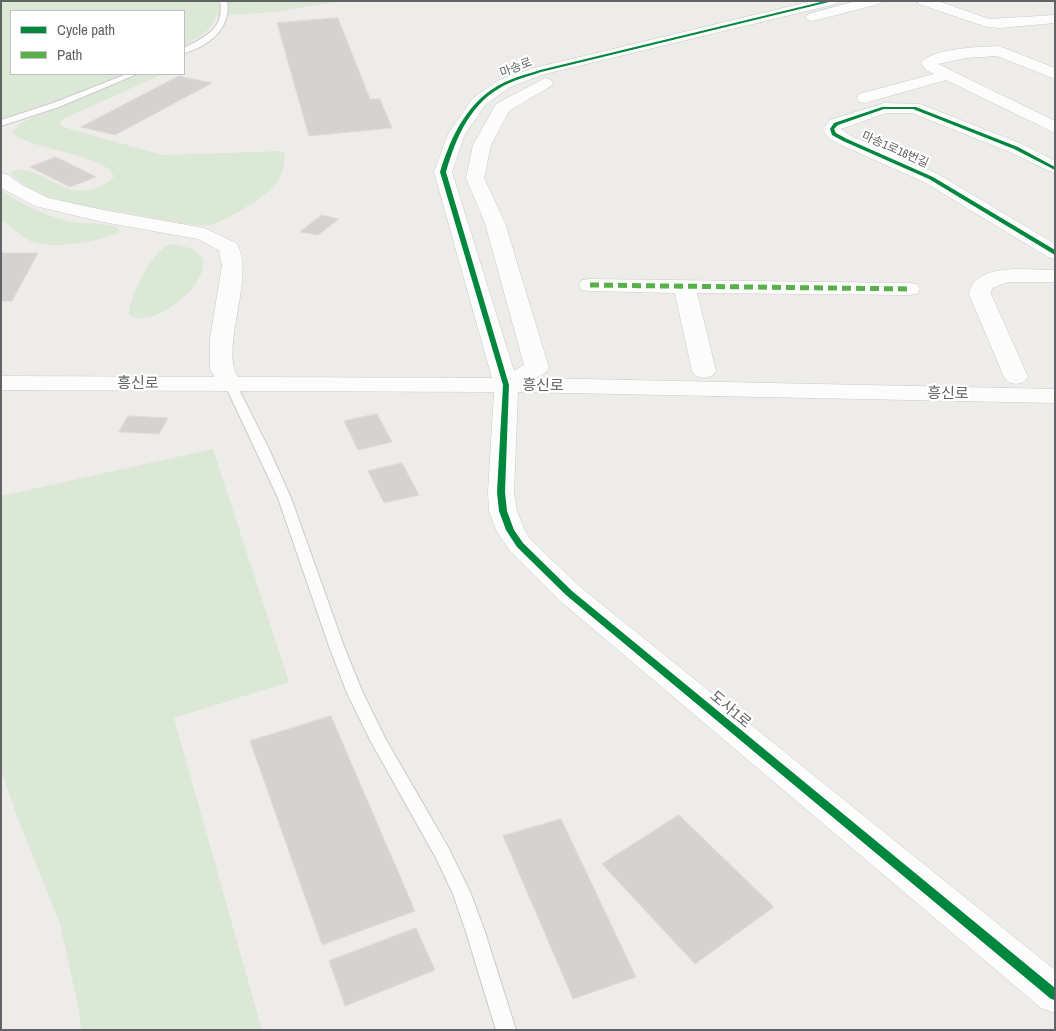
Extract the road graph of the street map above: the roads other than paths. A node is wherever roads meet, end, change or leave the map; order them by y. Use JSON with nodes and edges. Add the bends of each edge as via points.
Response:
{"nodes":[{"id":1,"x":223,"y":1,"type":"edge"},
{"id":2,"x":831,"y":1,"type":"edge"},
{"id":3,"x":874,"y":1,"type":"edge"},
{"id":4,"x":924,"y":1,"type":"edge"},
{"id":5,"x":973,"y":1,"type":"edge"},
{"id":6,"x":946,"y":9,"type":"junction"},
{"id":7,"x":1055,"y":19,"type":"edge"},
{"id":8,"x":185,"y":50,"type":"edge"},
{"id":9,"x":1055,"y":74,"type":"edge"},
{"id":10,"x":131,"y":75,"type":"edge"},
{"id":11,"x":948,"y":75,"type":"junction"},
{"id":12,"x":878,"y":110,"type":"junction"},
{"id":13,"x":1,"y":123,"type":"edge"},
{"id":14,"x":1055,"y":128,"type":"edge"},
{"id":15,"x":1055,"y":169,"type":"edge"},
{"id":16,"x":1,"y":179,"type":"edge"},
{"id":17,"x":1055,"y":253,"type":"edge"},
{"id":18,"x":1055,"y":276,"type":"edge"},
{"id":19,"x":590,"y":285,"type":"dead end"},
{"id":20,"x":684,"y":285,"type":"junction"},
{"id":21,"x":909,"y":289,"type":"dead end"},
{"id":22,"x":1,"y":368,"type":"edge"},
{"id":23,"x":538,"y":368,"type":"junction"},
{"id":24,"x":704,"y":371,"type":"junction"},
{"id":25,"x":504,"y":376,"type":"junction"},
{"id":26,"x":227,"y":377,"type":"junction"},
{"id":27,"x":1016,"y":377,"type":"junction"},
{"id":28,"x":1055,"y":378,"type":"edge"},
{"id":29,"x":1,"y":384,"type":"edge"},
{"id":30,"x":1055,"y":396,"type":"edge"},
{"id":31,"x":1055,"y":995,"type":"edge"},
{"id":32,"x":506,"y":1030,"type":"edge"}],
"edges":[{"from":1,"to":8,"type":"lane","via":[[226,9],[223,25],[211,37]]},
{"from":2,"to":25,"type":"street","name":"마송로","via":[[540,70],[499,86],[474,105],[450,146],[443,172]]},
{"from":3,"to":23,"type":"street","name":"마송로","via":[[542,84],[502,108],[482,146],[475,178],[495,223]]},
{"from":4,"to":6,"type":"street"},
{"from":5,"to":6,"type":"street"},
{"from":6,"to":7,"type":"street","via":[[998,24]]},
{"from":9,"to":11,"type":"street","via":[[1009,54],[987,50],[930,63]]},
{"from":10,"to":13,"type":"lane"},
{"from":11,"to":12,"type":"street","via":[[857,100]]},
{"from":11,"to":14,"type":"street"},
{"from":12,"to":15,"type":"street","name":"마송1로16번길","via":[[898,107],[927,112],[1016,148]]},
{"from":12,"to":17,"type":"street","name":"마송1로16번길","via":[[836,124],[832,129],[834,134],[931,178]]},
{"from":16,"to":26,"type":"street","via":[[42,202],[204,234],[229,247],[233,266],[221,340]]},
{"from":18,"to":27,"type":"street","via":[[1008,276],[991,279],[982,285],[980,294]]},
{"from":19,"to":20,"type":"street"},
{"from":20,"to":21,"type":"street"},
{"from":20,"to":24,"type":"street"},
{"from":22,"to":26,"type":"street","name":"흥신로"},
{"from":23,"to":24,"type":"street","name":"흥신로"},
{"from":23,"to":25,"type":"street","name":"흥신로"},
{"from":24,"to":27,"type":"street","name":"흥신로"},
{"from":25,"to":26,"type":"street","name":"흥신로"},
{"from":25,"to":30,"type":"street","name":"흥신로"},
{"from":25,"to":31,"type":"street","name":"도사1로","via":[[501,492],[503,511],[520,545],[604,623]]},
{"from":26,"to":29,"type":"street","name":"흥신로"},
{"from":26,"to":32,"type":"lane","via":[[261,442],[292,515],[354,692],[380,747],[455,878]]},
{"from":27,"to":28,"type":"street","name":"흥신로"}]}
